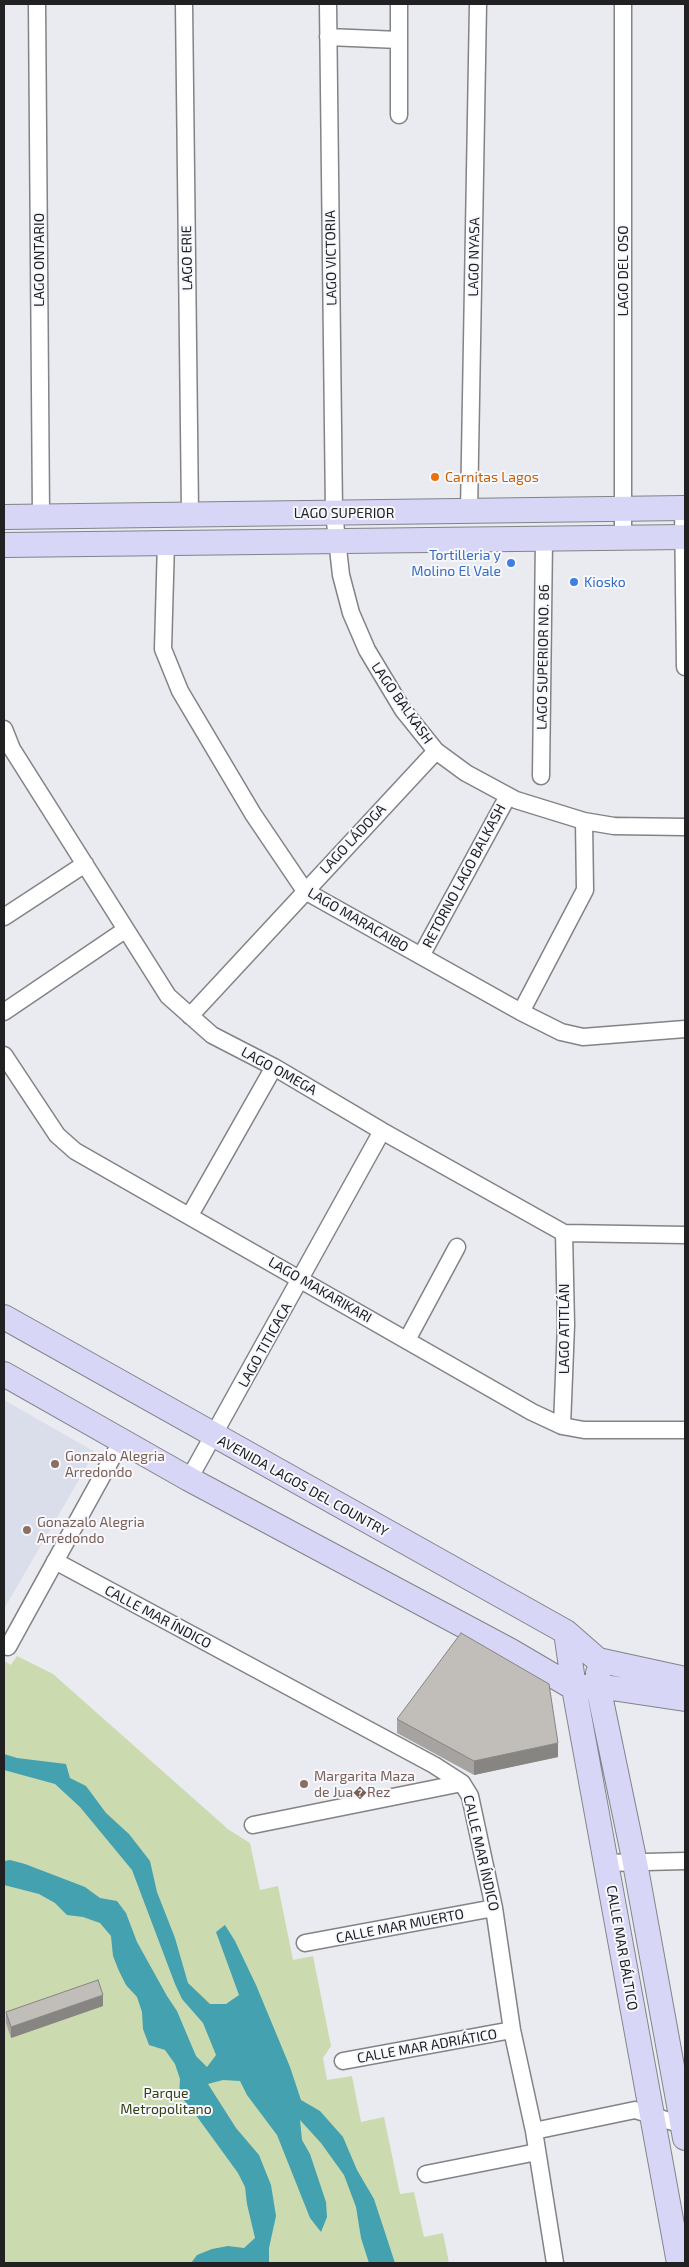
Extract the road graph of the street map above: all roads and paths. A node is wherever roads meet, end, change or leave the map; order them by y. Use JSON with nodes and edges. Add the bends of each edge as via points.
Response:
{"nodes":[{"id":1,"x":37,"y":4,"type":"edge"},
{"id":2,"x":184,"y":4,"type":"edge"},
{"id":3,"x":328,"y":4,"type":"edge"},
{"id":4,"x":399,"y":4,"type":"edge"},
{"id":5,"x":478,"y":4,"type":"edge"},
{"id":6,"x":622,"y":4,"type":"edge"},
{"id":7,"x":328,"y":37,"type":"junction"},
{"id":8,"x":399,"y":40,"type":"junction"},
{"id":9,"x":399,"y":115,"type":"dead end"},
{"id":10,"x":684,"y":508,"type":"edge"},
{"id":11,"x":623,"y":509,"type":"junction"},
{"id":12,"x":469,"y":511,"type":"junction"},
{"id":13,"x":190,"y":513,"type":"junction"},
{"id":14,"x":334,"y":513,"type":"junction"},
{"id":15,"x":41,"y":516,"type":"junction"},
{"id":16,"x":4,"y":517,"type":"edge"},
{"id":17,"x":684,"y":537,"type":"edge"},
{"id":18,"x":623,"y":538,"type":"junction"},
{"id":19,"x":544,"y":539,"type":"junction"},
{"id":20,"x":336,"y":541,"type":"junction"},
{"id":21,"x":166,"y":542,"type":"junction"},
{"id":22,"x":4,"y":545,"type":"edge"},
{"id":23,"x":685,"y":646,"type":"edge"},
{"id":24,"x":685,"y":667,"type":"edge"},
{"id":25,"x":4,"y":729,"type":"edge"},
{"id":26,"x":436,"y":751,"type":"junction"},
{"id":27,"x":541,"y":776,"type":"dead end"},
{"id":28,"x":508,"y":796,"type":"junction"},
{"id":29,"x":584,"y":821,"type":"junction"},
{"id":30,"x":685,"y":827,"type":"edge"},
{"id":31,"x":86,"y":864,"type":"junction"},
{"id":32,"x":305,"y":891,"type":"junction"},
{"id":33,"x":4,"y":917,"type":"edge"},
{"id":34,"x":124,"y":930,"type":"junction"},
{"id":35,"x":421,"y":956,"type":"junction"},
{"id":36,"x":4,"y":1012,"type":"edge"},
{"id":37,"x":521,"y":1012,"type":"junction"},
{"id":38,"x":190,"y":1016,"type":"junction"},
{"id":39,"x":685,"y":1029,"type":"edge"},
{"id":40,"x":4,"y":1055,"type":"edge"},
{"id":41,"x":274,"y":1067,"type":"junction"},
{"id":42,"x":382,"y":1131,"type":"junction"},
{"id":43,"x":190,"y":1215,"type":"junction"},
{"id":44,"x":564,"y":1233,"type":"junction"},
{"id":45,"x":685,"y":1235,"type":"edge"},
{"id":46,"x":457,"y":1247,"type":"dead end"},
{"id":47,"x":302,"y":1279,"type":"junction"},
{"id":48,"x":4,"y":1317,"type":"edge"},
{"id":49,"x":407,"y":1340,"type":"junction"},
{"id":50,"x":4,"y":1374,"type":"edge"},
{"id":51,"x":562,"y":1426,"type":"junction"},
{"id":52,"x":685,"y":1430,"type":"edge"},
{"id":53,"x":214,"y":1436,"type":"junction"},
{"id":54,"x":122,"y":1440,"type":"junction"},
{"id":55,"x":189,"y":1479,"type":"junction"},
{"id":56,"x":55,"y":1561,"type":"junction"},
{"id":57,"x":566,"y":1632,"type":"junction"},
{"id":58,"x":8,"y":1647,"type":"dead end"},
{"id":59,"x":598,"y":1660,"type":"junction"},
{"id":60,"x":685,"y":1679,"type":"edge"},
{"id":61,"x":598,"y":1686,"type":"junction"},
{"id":62,"x":574,"y":1688,"type":"junction"},
{"id":63,"x":685,"y":1699,"type":"edge"},
{"id":64,"x":462,"y":1783,"type":"junction"},
{"id":65,"x":253,"y":1825,"type":"dead end"},
{"id":66,"x":685,"y":1861,"type":"edge"},
{"id":67,"x":607,"y":1863,"type":"junction"},
{"id":68,"x":635,"y":1863,"type":"junction"},
{"id":69,"x":494,"y":1908,"type":"junction"},
{"id":70,"x":305,"y":1943,"type":"dead end"},
{"id":71,"x":512,"y":2030,"type":"junction"},
{"id":72,"x":342,"y":2061,"type":"dead end"},
{"id":73,"x":652,"y":2116,"type":"junction"},
{"id":74,"x":684,"y":2130,"type":"edge"},
{"id":75,"x":534,"y":2131,"type":"junction"},
{"id":76,"x":537,"y":2152,"type":"junction"},
{"id":77,"x":426,"y":2174,"type":"dead end"},
{"id":78,"x":555,"y":2263,"type":"edge"},
{"id":79,"x":679,"y":2263,"type":"edge"}],
"edges":[{"from":1,"to":15,"type":"street","name":"LAGO ONTARIO"},
{"from":2,"to":13,"type":"street","name":"LAGO ERIE"},
{"from":3,"to":7,"type":"street","name":"LAGO VICTORIA"},
{"from":4,"to":8,"type":"street"},
{"from":5,"to":12,"type":"street","name":"LAGO NYASA"},
{"from":6,"to":11,"type":"street","name":"LAGO DEL OSO"},
{"from":7,"to":8,"type":"street"},
{"from":7,"to":14,"type":"street","name":"LAGO VICTORIA"},
{"from":8,"to":9,"type":"street"},
{"from":10,"to":11,"type":"street","name":"LAGO SUPERIOR"},
{"from":10,"to":17,"type":"street"},
{"from":11,"to":12,"type":"street","name":"LAGO SUPERIOR"},
{"from":11,"to":18,"type":"street","name":"LAGO DEL OSO"},
{"from":12,"to":14,"type":"street","name":"LAGO SUPERIOR"},
{"from":13,"to":14,"type":"street","name":"LAGO SUPERIOR"},
{"from":13,"to":15,"type":"street","name":"LAGO SUPERIOR"},
{"from":14,"to":20,"type":"street","name":"LAGO BALKASH"},
{"from":15,"to":16,"type":"street","name":"LAGO SUPERIOR"},
{"from":17,"to":18,"type":"street","name":"LAGO SUPERIOR"},
{"from":17,"to":23,"type":"street"},
{"from":18,"to":19,"type":"street","name":"LAGO SUPERIOR"},
{"from":19,"to":20,"type":"street","name":"LAGO SUPERIOR"},
{"from":19,"to":27,"type":"street","name":"LAGO SUPERIOR NO. 86"},
{"from":20,"to":21,"type":"street","name":"LAGO SUPERIOR"},
{"from":20,"to":26,"type":"street","name":"LAGO BALKASH","via":[[351,613],[367,650],[403,710]]},
{"from":21,"to":22,"type":"street","name":"LAGO SUPERIOR"},
{"from":21,"to":32,"type":"street","name":"LAGO MARACAIBO","via":[[163,649],[180,691]]},
{"from":23,"to":24,"type":"street"},
{"from":25,"to":31,"type":"street","name":"LAGO OMEGA","via":[[12,750]]},
{"from":26,"to":28,"type":"street","name":"LAGO BALKASH","via":[[466,773]]},
{"from":26,"to":32,"type":"street","name":"LAGO LÁDOGA"},
{"from":28,"to":29,"type":"street","name":"LAGO BALKASH"},
{"from":28,"to":35,"type":"street","name":"RETORNO LAGO BALKASH"},
{"from":29,"to":30,"type":"street","name":"LAGO BALKASH","via":[[614,826]]},
{"from":29,"to":37,"type":"street","via":[[585,890]]},
{"from":31,"to":33,"type":"street"},
{"from":31,"to":34,"type":"street","name":"LAGO OMEGA"},
{"from":32,"to":35,"type":"street","name":"LAGO MARACAIBO"},
{"from":32,"to":38,"type":"street","name":"LAGO LÁDOGA"},
{"from":34,"to":36,"type":"street"},
{"from":34,"to":38,"type":"street","name":"LAGO OMEGA","via":[[168,996]]},
{"from":35,"to":37,"type":"street","name":"LAGO MARACAIBO"},
{"from":37,"to":39,"type":"street","name":"LAGO MARACAIBO","via":[[561,1032],[583,1037]]},
{"from":38,"to":41,"type":"street","name":"LAGO OMEGA","via":[[212,1034]]},
{"from":40,"to":43,"type":"street","name":"LAGO MAKARIKARI","via":[[56,1134],[76,1151]]},
{"from":41,"to":42,"type":"street","name":"LAGO OMEGA"},
{"from":41,"to":43,"type":"street"},
{"from":42,"to":44,"type":"street","name":"LAGO OMEGA"},
{"from":42,"to":47,"type":"street","name":"LAGO TITICACA"},
{"from":43,"to":47,"type":"street","name":"LAGO MAKARIKARI"},
{"from":44,"to":45,"type":"street","name":"LAGO OMEGA"},
{"from":44,"to":51,"type":"street","name":"LAGO ATITLÁN","via":[[566,1325]]},
{"from":46,"to":49,"type":"street"},
{"from":47,"to":49,"type":"street","name":"LAGO MAKARIKARI"},
{"from":47,"to":53,"type":"street","name":"LAGO TITICACA"},
{"from":48,"to":53,"type":"street","name":"AVENIDA LAGOS DEL COUNTRY"},
{"from":49,"to":51,"type":"street","name":"LAGO MAKARIKARI"},
{"from":50,"to":54,"type":"street"},
{"from":51,"to":52,"type":"street","name":"LAGO MAKARIKARI","via":[[584,1430]]},
{"from":53,"to":55,"type":"street","name":"LAGO TITICACA"},
{"from":53,"to":57,"type":"street","name":"AVENIDA LAGOS DEL COUNTRY"},
{"from":54,"to":55,"type":"street"},
{"from":54,"to":56,"type":"street"},
{"from":55,"to":62,"type":"street"},
{"from":56,"to":58,"type":"street"},
{"from":56,"to":64,"type":"street","name":"CALLE MAR ÍNDICO"},
{"from":57,"to":59,"type":"street","name":"AVENIDA LAGOS DEL COUNTRY"},
{"from":57,"to":62,"type":"street","name":"CALLE MAR BÁLTICO"},
{"from":59,"to":60,"type":"street"},
{"from":59,"to":61,"type":"street","name":"CALLE MAR BÁLTICO"},
{"from":61,"to":62,"type":"street"},
{"from":61,"to":63,"type":"street"},
{"from":61,"to":68,"type":"street","name":"CALLE MAR BÁLTICO"},
{"from":62,"to":67,"type":"street","name":"CALLE MAR BÁLTICO"},
{"from":64,"to":65,"type":"street"},
{"from":64,"to":69,"type":"street","name":"CALLE MAR ÍNDICO","via":[[470,1796]]},
{"from":66,"to":68,"type":"street"},
{"from":67,"to":68,"type":"street"},
{"from":67,"to":73,"type":"street","name":"CALLE MAR BÁLTICO"},
{"from":68,"to":74,"type":"street","name":"CALLE MAR BÁLTICO"},
{"from":69,"to":70,"type":"street","name":"CALLE MAR MUERTO"},
{"from":69,"to":71,"type":"street","name":"CALLE MAR ÍNDICO"},
{"from":71,"to":72,"type":"street","name":"CALLE MAR ADRIÁTICO"},
{"from":71,"to":75,"type":"street","name":"CALLE MAR ÍNDICO"},
{"from":73,"to":74,"type":"street"},
{"from":73,"to":75,"type":"street","via":[[635,2110]]},
{"from":73,"to":79,"type":"street","name":"CALLE MAR BÁLTICO"},
{"from":75,"to":76,"type":"street","name":"CALLE MAR ÍNDICO"},
{"from":76,"to":77,"type":"street"},
{"from":76,"to":78,"type":"street","name":"CALLE MAR ÍNDICO"}]}
